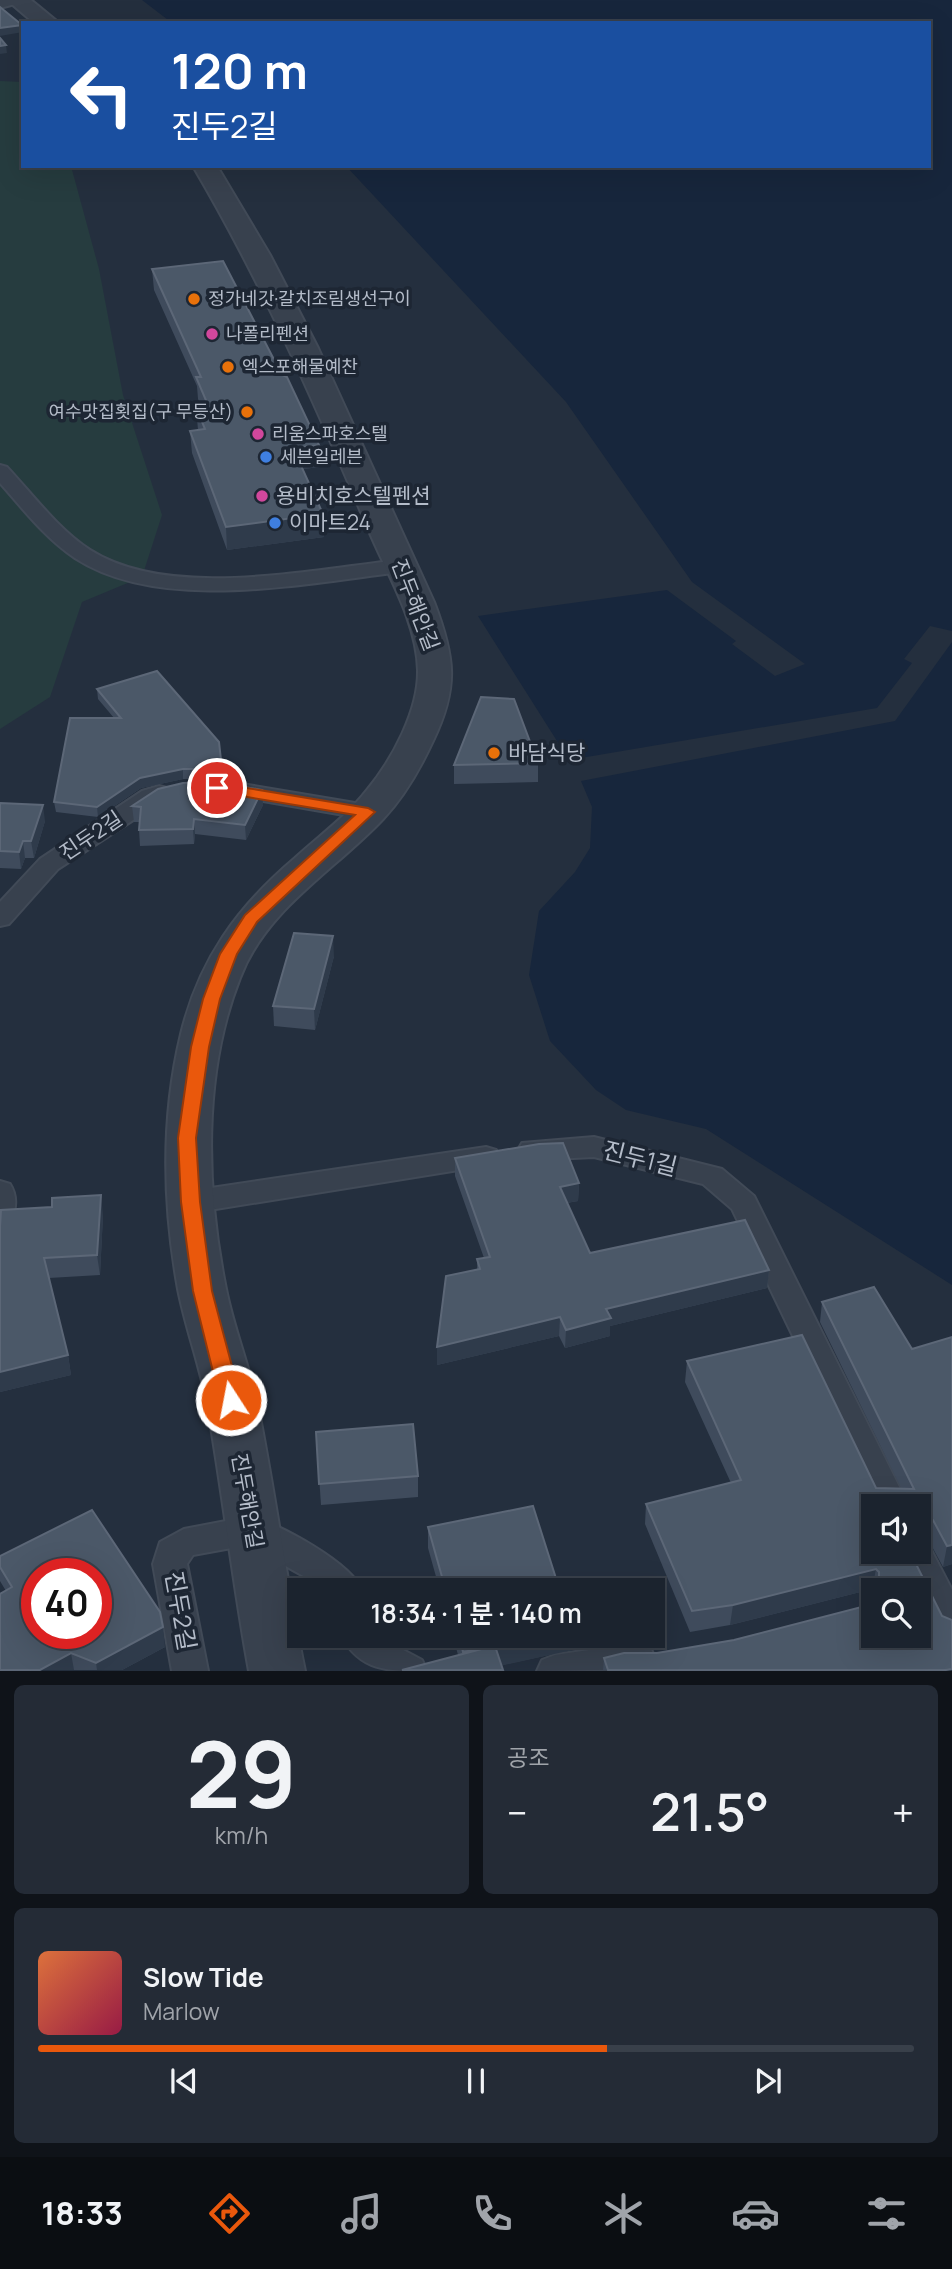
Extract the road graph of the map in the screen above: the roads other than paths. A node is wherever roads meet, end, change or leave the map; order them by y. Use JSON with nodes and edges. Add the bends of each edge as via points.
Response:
{"nodes":[{"id":1,"x":19,"y":0,"type":"edge"},
{"id":2,"x":0,"y":4,"type":"edge"},
{"id":3,"x":45,"y":21,"type":"edge"},
{"id":4,"x":206,"y":168,"type":"edge"},
{"id":5,"x":0,"y":471,"type":"edge"},
{"id":6,"x":401,"y":566,"type":"junction"},
{"id":7,"x":209,"y":788,"type":"edge"},
{"id":8,"x":184,"y":789,"type":"edge"},
{"id":9,"x":368,"y":812,"type":"junction"},
{"id":10,"x":0,"y":918,"type":"edge"},
{"id":11,"x":0,"y":1191,"type":"edge"},
{"id":12,"x":191,"y":1202,"type":"junction"},
{"id":13,"x":0,"y":1213,"type":"edge"},
{"id":14,"x":886,"y":1494,"type":"edge"},
{"id":15,"x":252,"y":1530,"type":"junction"},
{"id":16,"x":330,"y":1578,"type":"edge"},
{"id":17,"x":931,"y":1599,"type":"edge"},
{"id":18,"x":952,"y":1624,"type":"edge"},
{"id":19,"x":365,"y":1648,"type":"edge"},
{"id":20,"x":664,"y":1654,"type":"edge"},
{"id":21,"x":190,"y":1671,"type":"edge"},
{"id":22,"x":277,"y":1671,"type":"edge"},
{"id":23,"x":409,"y":1671,"type":"edge"},
{"id":24,"x":555,"y":1671,"type":"edge"}],
"edges":[{"from":1,"to":2,"type":"lane"},
{"from":1,"to":3,"type":"street"},
{"from":4,"to":6,"type":"street","name":"진두해안길","via":[[309,353]]},
{"from":5,"to":6,"type":"lane","via":[[84,555],[142,577],[200,582]]},
{"from":6,"to":9,"type":"street","name":"진두해안길","via":[[434,652],[435,688],[411,748],[386,792]]},
{"from":7,"to":9,"type":"lane"},
{"from":8,"to":10,"type":"lane","name":"진두2길","via":[[150,796],[49,864]]},
{"from":9,"to":12,"type":"street","name":"진두해안길","via":[[272,897],[228,954],[211,999],[192,1088],[187,1138]]},
{"from":11,"to":13,"type":"lane"},
{"from":12,"to":14,"type":"lane","name":"진두1길","via":[[538,1149],[594,1147],[712,1176],[744,1203]]},
{"from":12,"to":15,"type":"street","name":"진두해안길","via":[[202,1291],[226,1374]]},
{"from":15,"to":16,"type":"lane"},
{"from":15,"to":21,"type":"lane","name":"진두2길","via":[[184,1543],[172,1552],[170,1564]]},
{"from":15,"to":22,"type":"street","name":"진두해안길"},
{"from":17,"to":18,"type":"lane"},
{"from":19,"to":23,"type":"lane"},
{"from":20,"to":24,"type":"lane"}]}
